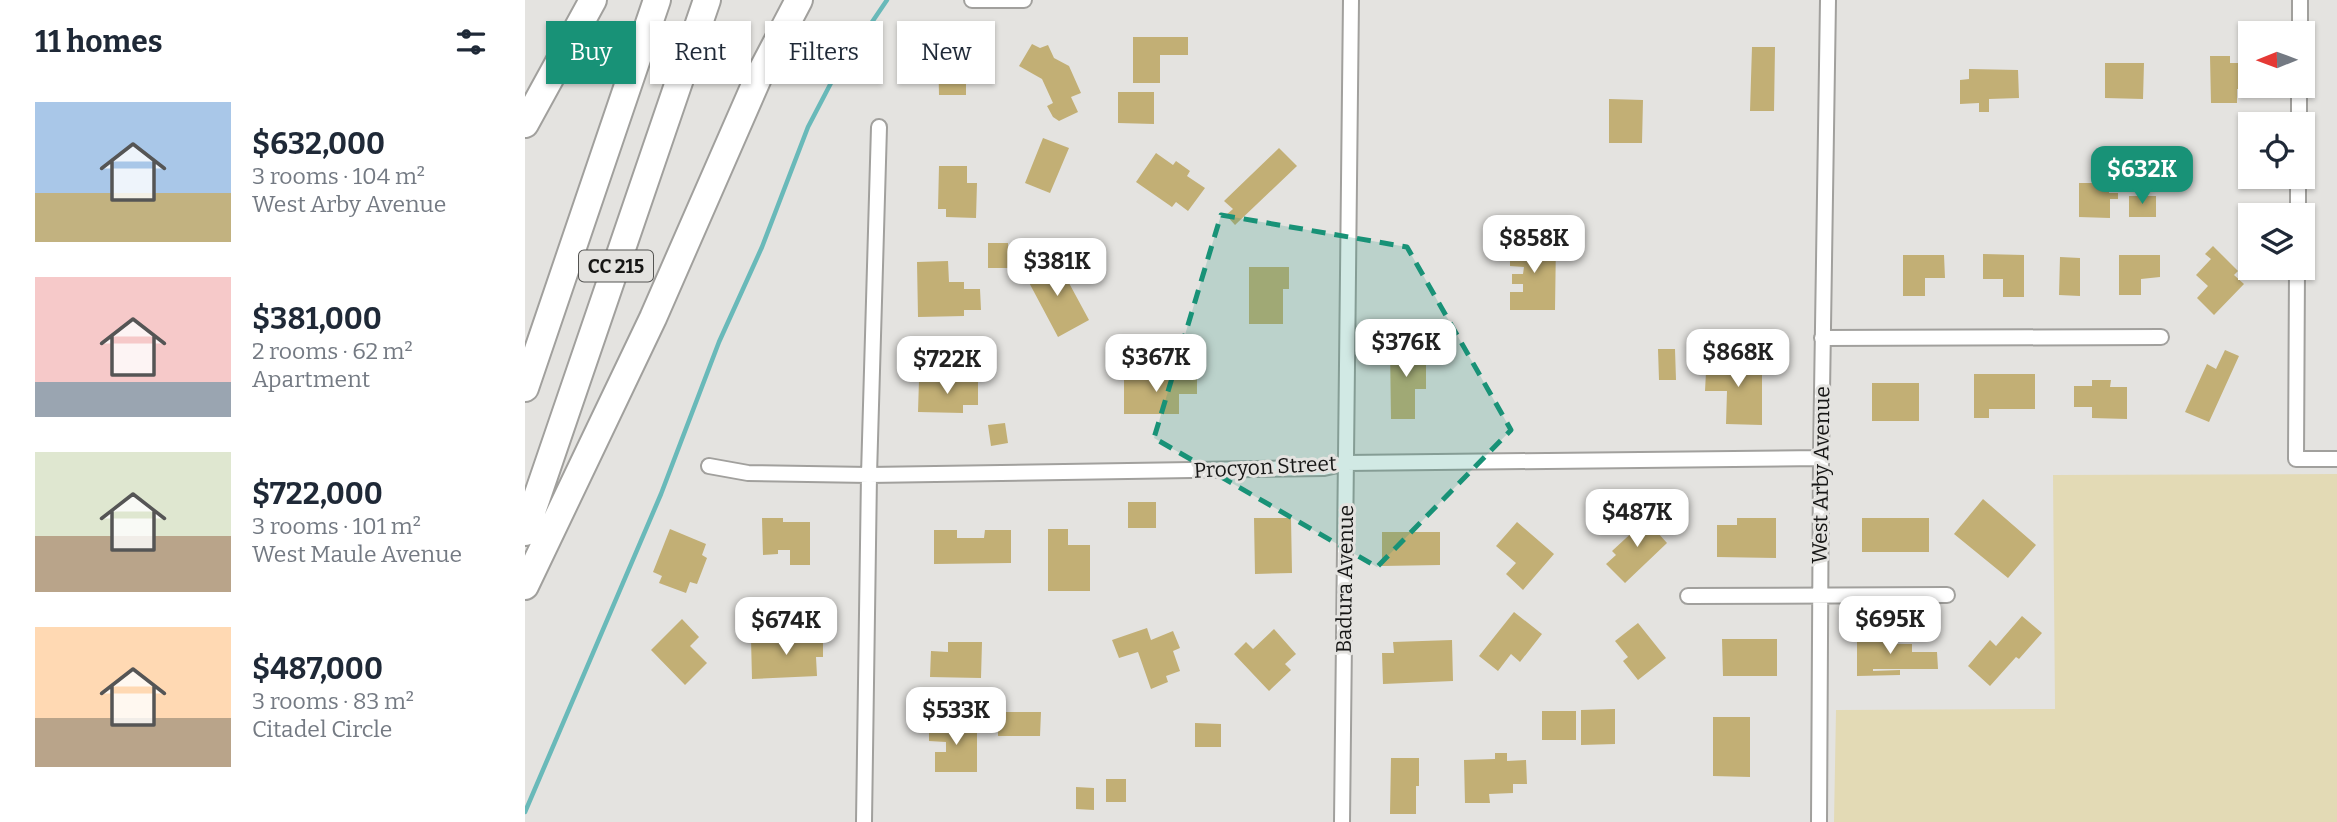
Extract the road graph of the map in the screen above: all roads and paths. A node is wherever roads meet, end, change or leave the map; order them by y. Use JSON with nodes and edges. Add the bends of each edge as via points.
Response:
{"nodes":[{"id":1,"x":593,"y":0,"type":"edge"},
{"id":2,"x":657,"y":0,"type":"edge"},
{"id":3,"x":707,"y":0,"type":"edge"},
{"id":4,"x":799,"y":0,"type":"edge"},
{"id":5,"x":972,"y":0,"type":"edge"},
{"id":6,"x":1024,"y":0,"type":"edge"},
{"id":7,"x":1351,"y":0,"type":"edge"},
{"id":8,"x":1828,"y":0,"type":"edge"},
{"id":9,"x":2300,"y":0,"type":"edge"},
{"id":10,"x":2300,"y":21,"type":"edge"},
{"id":11,"x":525,"y":124,"type":"edge"},
{"id":12,"x":879,"y":127,"type":"dead end"},
{"id":13,"x":2297,"y":280,"type":"edge"},
{"id":14,"x":2161,"y":337,"type":"dead end"},
{"id":15,"x":1822,"y":338,"type":"junction"},
{"id":16,"x":525,"y":388,"type":"edge"},
{"id":17,"x":1821,"y":458,"type":"junction"},
{"id":18,"x":2337,"y":459,"type":"edge"},
{"id":19,"x":1346,"y":463,"type":"junction"},
{"id":20,"x":709,"y":466,"type":"dead end"},
{"id":21,"x":869,"y":475,"type":"junction"},
{"id":22,"x":525,"y":532,"type":"edge"},
{"id":23,"x":525,"y":586,"type":"edge"},
{"id":24,"x":1947,"y":595,"type":"dead end"},
{"id":25,"x":1688,"y":596,"type":"dead end"},
{"id":26,"x":1820,"y":596,"type":"junction"},
{"id":27,"x":864,"y":822,"type":"edge"},
{"id":28,"x":1342,"y":822,"type":"edge"},
{"id":29,"x":1819,"y":822,"type":"edge"}],
"edges":[{"from":1,"to":11,"type":"highway"},
{"from":2,"to":16,"type":"highway","number":"CC 215"},
{"from":3,"to":22,"type":"highway","number":"CC 215"},
{"from":4,"to":23,"type":"highway","via":[[758,78],[653,318]]},
{"from":5,"to":6,"type":"street"},
{"from":7,"to":19,"type":"street","name":"Badura Avenue"},
{"from":8,"to":15,"type":"street","name":"West Arby Avenue"},
{"from":9,"to":10,"type":"street"},
{"from":12,"to":21,"type":"street"},
{"from":13,"to":18,"type":"street","via":[[2295,459]]},
{"from":14,"to":15,"type":"street"},
{"from":15,"to":17,"type":"street","name":"West Arby Avenue"},
{"from":17,"to":19,"type":"street","name":"Procyon Street"},
{"from":17,"to":26,"type":"street","name":"West Arby Avenue"},
{"from":19,"to":21,"type":"street","name":"Procyon Street","via":[[1324,468]]},
{"from":19,"to":28,"type":"street","name":"Badura Avenue"},
{"from":20,"to":21,"type":"street","name":"Procyon Street","via":[[748,473]]},
{"from":21,"to":27,"type":"street"},
{"from":24,"to":26,"type":"street"},
{"from":25,"to":26,"type":"street"},
{"from":26,"to":29,"type":"street","name":"West Arby Avenue"}]}
